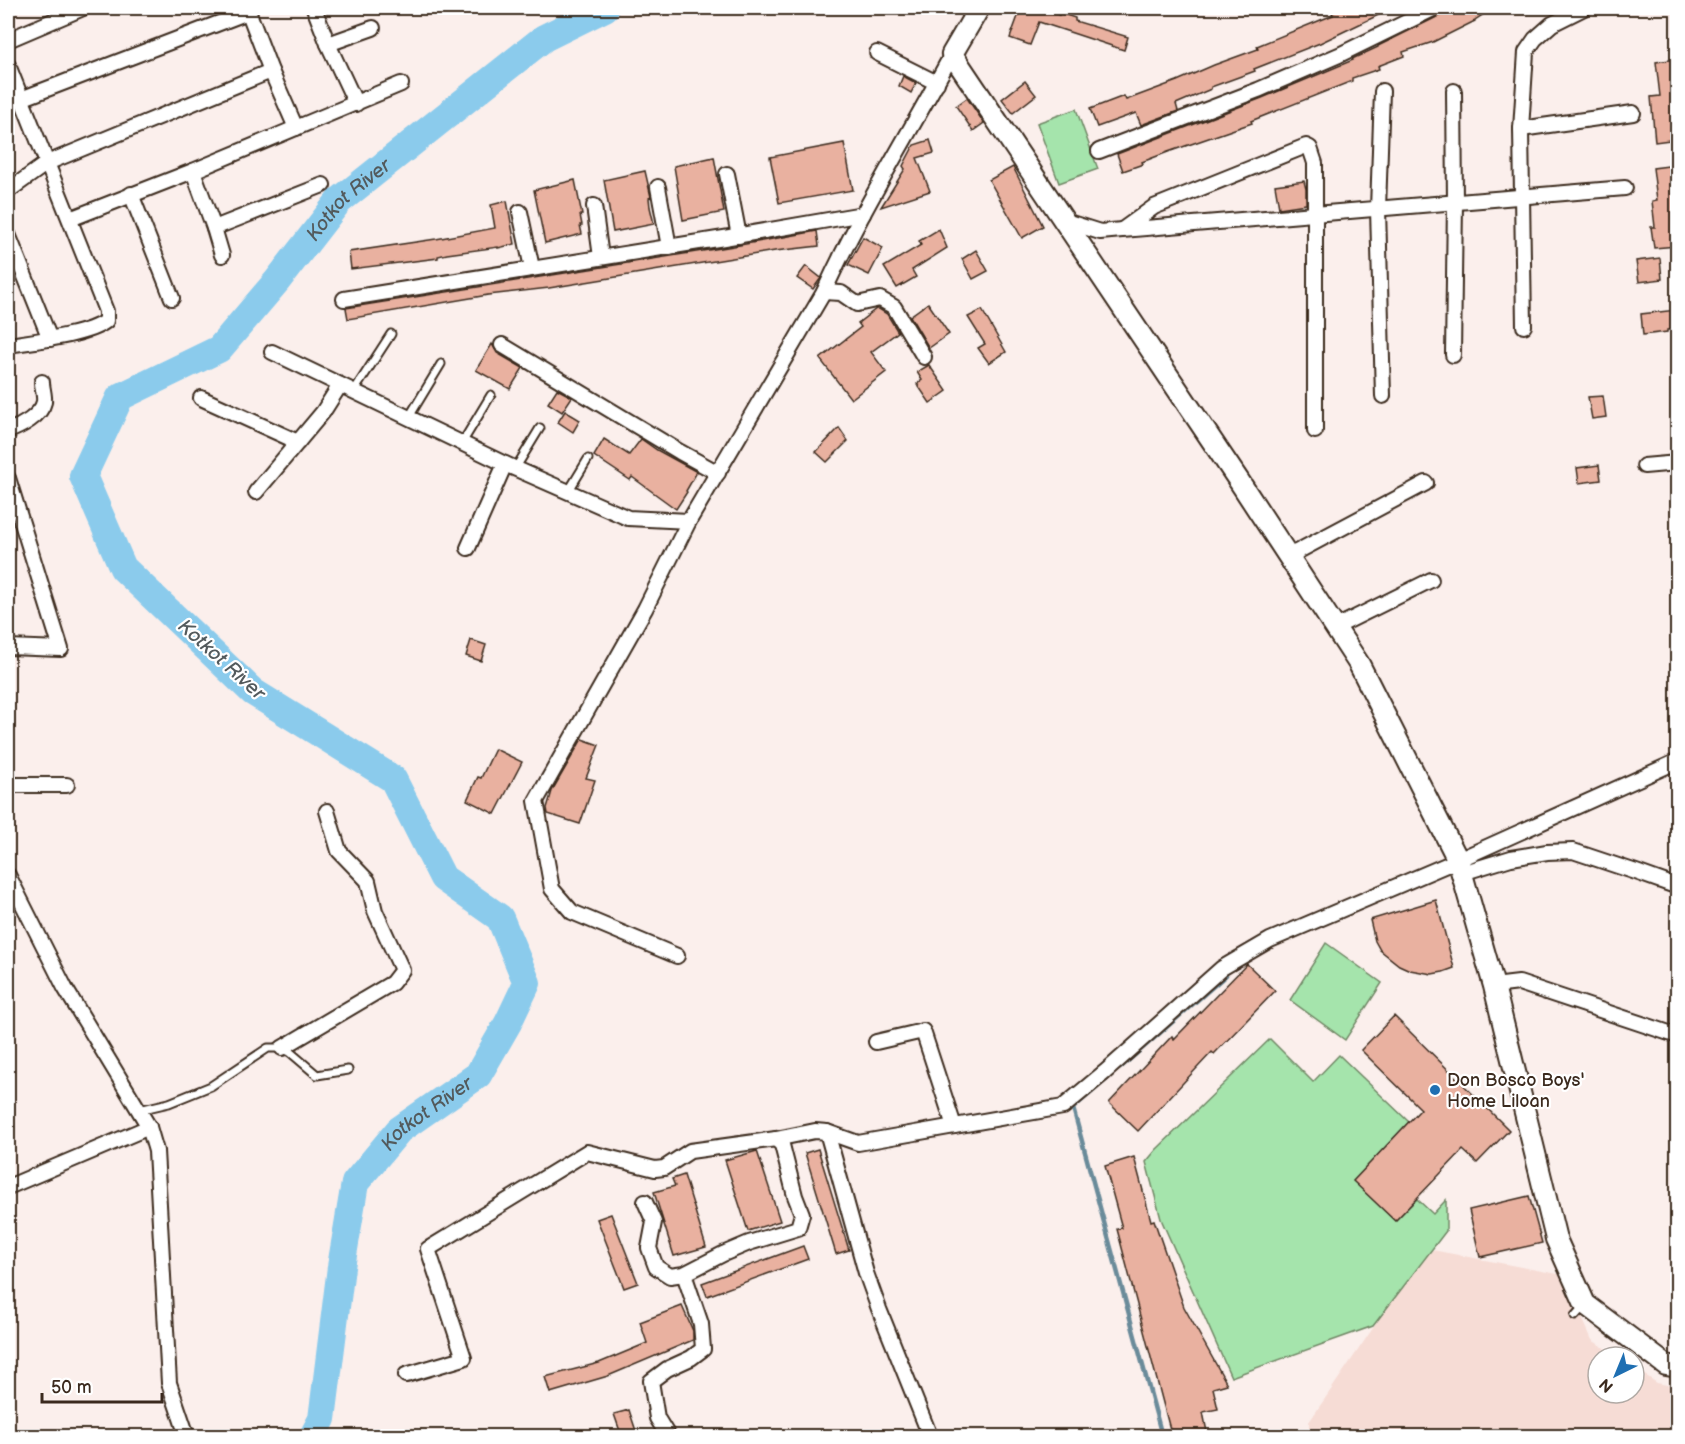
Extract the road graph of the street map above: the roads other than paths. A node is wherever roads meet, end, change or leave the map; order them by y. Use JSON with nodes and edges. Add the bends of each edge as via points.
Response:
{"nodes":[{"id":1,"x":82,"y":8,"type":"edge"},
{"id":2,"x":314,"y":8,"type":"edge"},
{"id":3,"x":979,"y":8,"type":"edge"},
{"id":4,"x":1436,"y":8,"type":"edge"},
{"id":5,"x":1584,"y":8,"type":"edge"},
{"id":6,"x":247,"y":10,"type":"edge"},
{"id":7,"x":373,"y":28,"type":"dead end"},
{"id":8,"x":8,"y":40,"type":"edge"},
{"id":9,"x":328,"y":44,"type":"junction"},
{"id":10,"x":877,"y":53,"type":"dead end"},
{"id":11,"x":952,"y":54,"type":"junction"},
{"id":12,"x":8,"y":65,"type":"edge"},
{"id":13,"x":271,"y":71,"type":"junction"},
{"id":14,"x":937,"y":83,"type":"junction"},
{"id":15,"x":401,"y":84,"type":"dead end"},
{"id":16,"x":1382,"y":91,"type":"dead end"},
{"id":17,"x":1454,"y":91,"type":"dead end"},
{"id":18,"x":21,"y":99,"type":"junction"},
{"id":19,"x":356,"y":104,"type":"junction"},
{"id":20,"x":1633,"y":113,"type":"dead end"},
{"id":21,"x":297,"y":128,"type":"junction"},
{"id":22,"x":1521,"y":129,"type":"junction"},
{"id":23,"x":1099,"y":151,"type":"dead end"},
{"id":24,"x":47,"y":163,"type":"junction"},
{"id":25,"x":193,"y":171,"type":"junction"},
{"id":26,"x":728,"y":174,"type":"dead end"},
{"id":27,"x":322,"y":185,"type":"dead end"},
{"id":28,"x":658,"y":188,"type":"dead end"},
{"id":29,"x":1625,"y":188,"type":"dead end"},
{"id":30,"x":8,"y":191,"type":"edge"},
{"id":31,"x":132,"y":194,"type":"junction"},
{"id":32,"x":1522,"y":197,"type":"junction"},
{"id":33,"x":1455,"y":202,"type":"junction"},
{"id":34,"x":594,"y":206,"type":"dead end"},
{"id":35,"x":1378,"y":209,"type":"junction"},
{"id":36,"x":520,"y":212,"type":"dead end"},
{"id":37,"x":863,"y":214,"type":"junction"},
{"id":38,"x":1316,"y":214,"type":"junction"},
{"id":39,"x":70,"y":219,"type":"junction"},
{"id":40,"x":1065,"y":221,"type":"junction"},
{"id":41,"x":214,"y":228,"type":"junction"},
{"id":42,"x":1122,"y":230,"type":"junction"},
{"id":43,"x":8,"y":234,"type":"edge"},
{"id":44,"x":739,"y":236,"type":"junction"},
{"id":45,"x":669,"y":247,"type":"junction"},
{"id":46,"x":222,"y":255,"type":"dead end"},
{"id":47,"x":601,"y":257,"type":"junction"},
{"id":48,"x":22,"y":267,"type":"junction"},
{"id":49,"x":532,"y":268,"type":"junction"},
{"id":50,"x":8,"y":271,"type":"edge"},
{"id":51,"x":824,"y":292,"type":"junction"},
{"id":52,"x":172,"y":298,"type":"dead end"},
{"id":53,"x":344,"y":299,"type":"dead end"},
{"id":54,"x":1524,"y":326,"type":"dead end"},
{"id":55,"x":391,"y":334,"type":"dead end"},
{"id":56,"x":50,"y":339,"type":"junction"},
{"id":57,"x":8,"y":345,"type":"edge"},
{"id":58,"x":502,"y":345,"type":"dead end"},
{"id":59,"x":273,"y":352,"type":"dead end"},
{"id":60,"x":1453,"y":355,"type":"dead end"},
{"id":61,"x":924,"y":357,"type":"dead end"},
{"id":62,"x":441,"y":364,"type":"dead end"},
{"id":63,"x":42,"y":382,"type":"dead end"},
{"id":64,"x":340,"y":385,"type":"junction"},
{"id":65,"x":354,"y":391,"type":"junction"},
{"id":66,"x":491,"y":395,"type":"dead end"},
{"id":67,"x":1383,"y":396,"type":"dead end"},
{"id":68,"x":201,"y":398,"type":"dead end"},
{"id":69,"x":408,"y":417,"type":"junction"},
{"id":70,"x":540,"y":428,"type":"dead end"},
{"id":71,"x":8,"y":431,"type":"edge"},
{"id":72,"x":1315,"y":431,"type":"dead end"},
{"id":73,"x":298,"y":442,"type":"junction"},
{"id":74,"x":462,"y":443,"type":"junction"},
{"id":75,"x":588,"y":459,"type":"dead end"},
{"id":76,"x":1677,"y":463,"type":"edge"},
{"id":77,"x":1644,"y":466,"type":"dead end"},
{"id":78,"x":510,"y":467,"type":"junction"},
{"id":79,"x":718,"y":473,"type":"junction"},
{"id":80,"x":8,"y":478,"type":"edge"},
{"id":81,"x":1426,"y":483,"type":"dead end"},
{"id":82,"x":256,"y":492,"type":"dead end"},
{"id":83,"x":568,"y":492,"type":"junction"},
{"id":84,"x":689,"y":521,"type":"junction"},
{"id":85,"x":468,"y":548,"type":"dead end"},
{"id":86,"x":1288,"y":556,"type":"junction"},
{"id":87,"x":1431,"y":580,"type":"dead end"},
{"id":88,"x":1336,"y":627,"type":"junction"},
{"id":89,"x":8,"y":647,"type":"edge"},
{"id":90,"x":1677,"y":761,"type":"edge"},
{"id":91,"x":8,"y":785,"type":"edge"},
{"id":92,"x":67,"y":785,"type":"dead end"},
{"id":93,"x":327,"y":811,"type":"dead end"},
{"id":94,"x":1460,"y":866,"type":"junction"},
{"id":95,"x":8,"y":875,"type":"edge"},
{"id":96,"x":1677,"y":887,"type":"edge"},
{"id":97,"x":676,"y":956,"type":"dead end"},
{"id":98,"x":1494,"y":986,"type":"junction"},
{"id":99,"x":1677,"y":1036,"type":"edge"},
{"id":100,"x":876,"y":1042,"type":"dead end"},
{"id":101,"x":282,"y":1048,"type":"junction"},
{"id":102,"x":348,"y":1070,"type":"dead end"},
{"id":103,"x":139,"y":1110,"type":"junction"},
{"id":104,"x":954,"y":1126,"type":"junction"},
{"id":105,"x":148,"y":1127,"type":"junction"},
{"id":106,"x":826,"y":1132,"type":"junction"},
{"id":107,"x":777,"y":1138,"type":"junction"},
{"id":108,"x":8,"y":1187,"type":"edge"},
{"id":109,"x":645,"y":1202,"type":"dead end"},
{"id":110,"x":684,"y":1274,"type":"junction"},
{"id":111,"x":1677,"y":1367,"type":"edge"},
{"id":112,"x":406,"y":1375,"type":"dead end"},
{"id":113,"x":187,"y":1437,"type":"edge"},
{"id":114,"x":668,"y":1437,"type":"edge"},
{"id":115,"x":930,"y":1437,"type":"edge"}],
"edges":[{"from":1,"to":8,"type":"street"},
{"from":2,"to":9,"type":"street"},
{"from":3,"to":11,"type":"street"},
{"from":4,"to":23,"type":"street","via":[[1268,86]]},
{"from":5,"to":22,"type":"street","via":[[1552,24],[1526,52]]},
{"from":6,"to":13,"type":"street"},
{"from":6,"to":18,"type":"street"},
{"from":7,"to":9,"type":"street"},
{"from":9,"to":19,"type":"street"},
{"from":10,"to":14,"type":"street"},
{"from":11,"to":14,"type":"street"},
{"from":11,"to":40,"type":"street"},
{"from":12,"to":18,"type":"street"},
{"from":13,"to":21,"type":"street"},
{"from":13,"to":24,"type":"street"},
{"from":14,"to":37,"type":"street"},
{"from":15,"to":19,"type":"street"},
{"from":16,"to":35,"type":"street"},
{"from":17,"to":33,"type":"street"},
{"from":18,"to":24,"type":"street"},
{"from":19,"to":21,"type":"street"},
{"from":20,"to":22,"type":"street"},
{"from":21,"to":25,"type":"street"},
{"from":22,"to":32,"type":"street"},
{"from":24,"to":30,"type":"street"},
{"from":24,"to":39,"type":"street"},
{"from":25,"to":31,"type":"street"},
{"from":25,"to":41,"type":"street"},
{"from":26,"to":44,"type":"street"},
{"from":27,"to":41,"type":"street"},
{"from":28,"to":45,"type":"street"},
{"from":29,"to":32,"type":"street"},
{"from":31,"to":39,"type":"street"},
{"from":31,"to":52,"type":"street"},
{"from":32,"to":33,"type":"street"},
{"from":32,"to":54,"type":"street"},
{"from":33,"to":35,"type":"street"},
{"from":33,"to":60,"type":"street"},
{"from":34,"to":47,"type":"street"},
{"from":35,"to":38,"type":"street"},
{"from":35,"to":67,"type":"street"},
{"from":36,"to":49,"type":"street"},
{"from":37,"to":44,"type":"street"},
{"from":37,"to":51,"type":"street"},
{"from":38,"to":42,"type":"street"},
{"from":38,"to":42,"type":"street","via":[[1315,163],[1306,146],[1154,207]]},
{"from":38,"to":72,"type":"street"},
{"from":39,"to":56,"type":"street","via":[[106,311],[106,321],[97,328]]},
{"from":40,"to":42,"type":"street","via":[[1100,232]]},
{"from":40,"to":86,"type":"street"},
{"from":41,"to":46,"type":"street"},
{"from":43,"to":48,"type":"street"},
{"from":44,"to":45,"type":"street"},
{"from":45,"to":47,"type":"street"},
{"from":47,"to":49,"type":"street"},
{"from":48,"to":50,"type":"street"},
{"from":48,"to":56,"type":"street"},
{"from":49,"to":53,"type":"street"},
{"from":51,"to":61,"type":"street","via":[[841,293],[857,304],[880,298],[894,307]]},
{"from":51,"to":79,"type":"street"},
{"from":55,"to":65,"type":"lane"},
{"from":56,"to":57,"type":"street"},
{"from":58,"to":79,"type":"street"},
{"from":59,"to":64,"type":"street"},
{"from":62,"to":69,"type":"lane"},
{"from":63,"to":71,"type":"street","via":[[44,402],[36,414]]},
{"from":64,"to":65,"type":"street"},
{"from":64,"to":73,"type":"street"},
{"from":65,"to":69,"type":"street"},
{"from":66,"to":74,"type":"lane"},
{"from":68,"to":73,"type":"street"},
{"from":69,"to":74,"type":"street"},
{"from":70,"to":78,"type":"lane"},
{"from":73,"to":82,"type":"street"},
{"from":74,"to":78,"type":"street"},
{"from":75,"to":83,"type":"lane"},
{"from":76,"to":77,"type":"street"},
{"from":78,"to":83,"type":"street"},
{"from":78,"to":85,"type":"street"},
{"from":79,"to":84,"type":"street"},
{"from":80,"to":89,"type":"street","via":[[61,649]]},
{"from":81,"to":86,"type":"street"},
{"from":83,"to":84,"type":"street","via":[[628,518]]},
{"from":84,"to":97,"type":"street","via":[[645,609],[536,801],[552,890],[572,912]]},
{"from":86,"to":88,"type":"street"},
{"from":87,"to":88,"type":"street"},
{"from":88,"to":94,"type":"street","via":[[1359,664]]},
{"from":90,"to":94,"type":"street"},
{"from":91,"to":92,"type":"street"},
{"from":93,"to":101,"type":"street","via":[[339,851],[368,881],[375,910],[402,970],[392,983]]},
{"from":94,"to":96,"type":"street","via":[[1573,851]]},
{"from":94,"to":98,"type":"street"},
{"from":94,"to":104,"type":"street","via":[[1270,940],[1222,968],[1063,1107]]},
{"from":95,"to":103,"type":"street","via":[[65,988]]},
{"from":98,"to":99,"type":"street","via":[[1519,983]]},
{"from":98,"to":111,"type":"street","via":[[1556,1239],[1580,1310],[1666,1365]]},
{"from":100,"to":104,"type":"street","via":[[923,1031]]},
{"from":101,"to":102,"type":"lane","via":[[317,1075]]},
{"from":101,"to":103,"type":"lane","via":[[268,1048],[210,1086]]},
{"from":103,"to":105,"type":"street"},
{"from":104,"to":106,"type":"street","via":[[858,1143]]},
{"from":105,"to":108,"type":"street"},
{"from":105,"to":113,"type":"street","via":[[156,1151],[169,1383]]},
{"from":106,"to":107,"type":"street"},
{"from":106,"to":115,"type":"street","via":[[866,1273]]},
{"from":107,"to":110,"type":"street","via":[[802,1214],[798,1228],[749,1243]]},
{"from":107,"to":112,"type":"street","via":[[690,1151],[664,1168],[655,1169],[587,1152],[428,1249],[464,1358]]},
{"from":109,"to":110,"type":"street","via":[[654,1222],[649,1248],[656,1267],[670,1276]]},
{"from":110,"to":114,"type":"street","via":[[701,1324],[703,1349],[651,1381],[657,1418]]}]}
